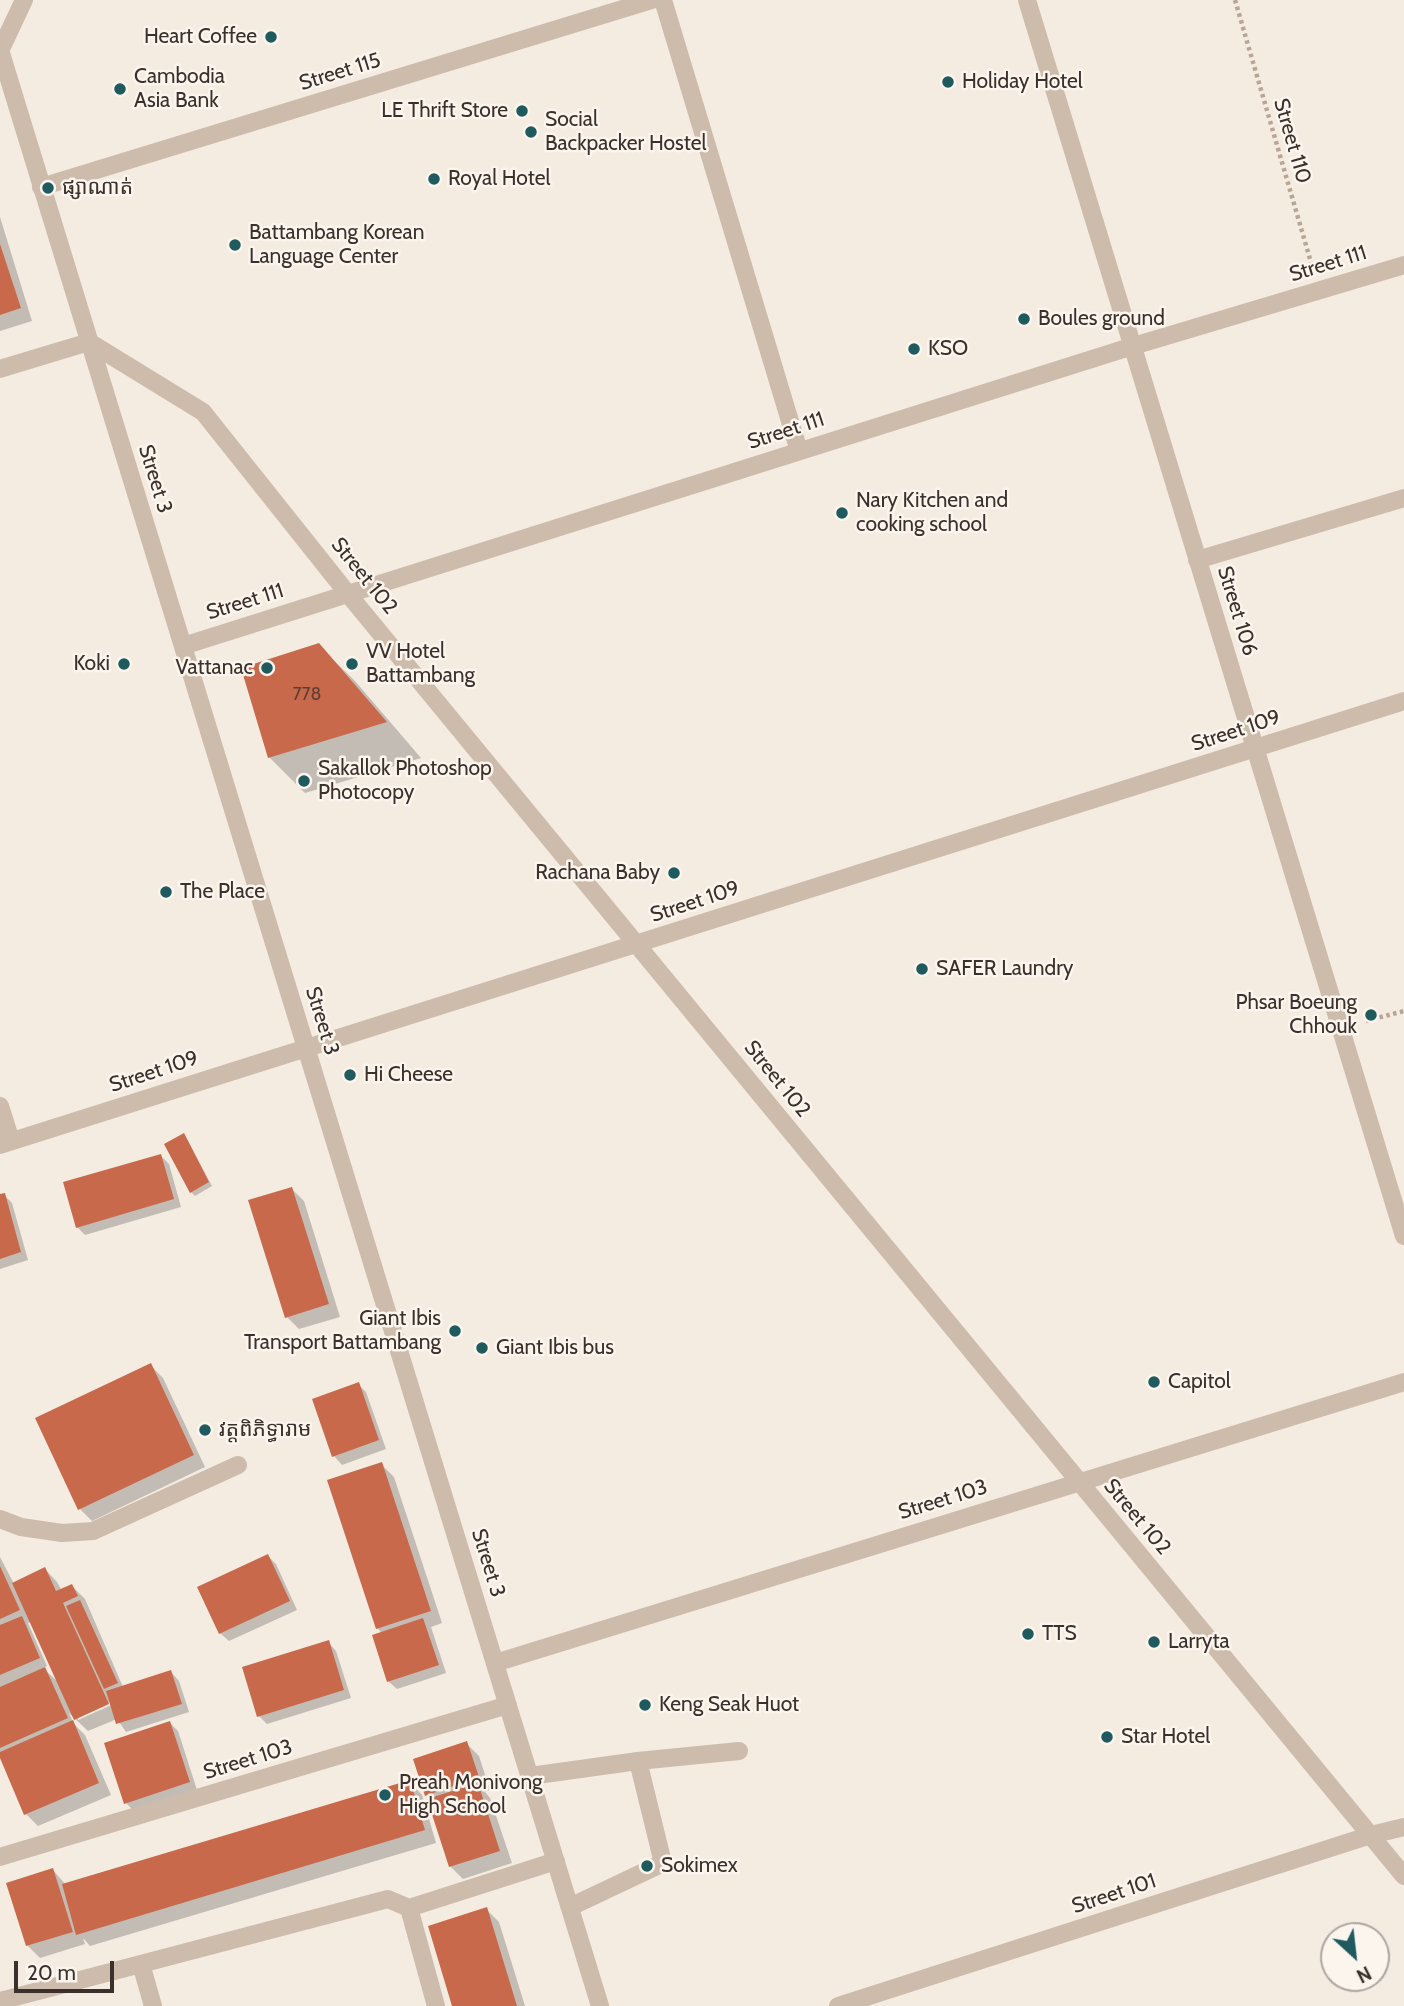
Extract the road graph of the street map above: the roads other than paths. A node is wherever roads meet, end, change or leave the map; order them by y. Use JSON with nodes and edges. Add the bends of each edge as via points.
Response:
{"nodes":[{"id":1,"x":24,"y":0,"type":"edge"},
{"id":2,"x":652,"y":0,"type":"edge"},
{"id":3,"x":663,"y":0,"type":"edge"},
{"id":4,"x":1027,"y":0,"type":"edge"},
{"id":5,"x":0,"y":51,"type":"edge"},
{"id":6,"x":41,"y":187,"type":"junction"},
{"id":7,"x":1404,"y":265,"type":"edge"},
{"id":8,"x":89,"y":342,"type":"junction"},
{"id":9,"x":1130,"y":347,"type":"junction"},
{"id":10,"x":0,"y":369,"type":"edge"},
{"id":11,"x":799,"y":451,"type":"junction"},
{"id":12,"x":1404,"y":498,"type":"edge"},
{"id":13,"x":1197,"y":560,"type":"junction"},
{"id":14,"x":348,"y":594,"type":"junction"},
{"id":15,"x":183,"y":646,"type":"junction"},
{"id":16,"x":1404,"y":701,"type":"edge"},
{"id":17,"x":1256,"y":748,"type":"junction"},
{"id":18,"x":636,"y":944,"type":"junction"},
{"id":19,"x":306,"y":1048,"type":"junction"},
{"id":20,"x":0,"y":1106,"type":"edge"},
{"id":21,"x":6,"y":1143,"type":"edge"},
{"id":22,"x":1404,"y":1236,"type":"edge"},
{"id":23,"x":1404,"y":1382,"type":"edge"},
{"id":24,"x":238,"y":1465,"type":"dead end"},
{"id":25,"x":1079,"y":1482,"type":"junction"},
{"id":26,"x":0,"y":1518,"type":"edge"},
{"id":27,"x":495,"y":1663,"type":"junction"},
{"id":28,"x":508,"y":1705,"type":"junction"},
{"id":29,"x":739,"y":1751,"type":"dead end"},
{"id":30,"x":638,"y":1761,"type":"junction"},
{"id":31,"x":530,"y":1776,"type":"junction"},
{"id":32,"x":1404,"y":1827,"type":"edge"},
{"id":33,"x":1371,"y":1835,"type":"junction"},
{"id":34,"x":0,"y":1857,"type":"edge"},
{"id":35,"x":556,"y":1861,"type":"junction"},
{"id":36,"x":1404,"y":1875,"type":"edge"},
{"id":37,"x":409,"y":1908,"type":"junction"},
{"id":38,"x":570,"y":1908,"type":"junction"},
{"id":39,"x":141,"y":1964,"type":"junction"},
{"id":40,"x":0,"y":2001,"type":"edge"},
{"id":41,"x":870,"y":2002,"type":"edge"},
{"id":42,"x":153,"y":2006,"type":"edge"},
{"id":43,"x":436,"y":2006,"type":"edge"},
{"id":44,"x":600,"y":2006,"type":"edge"},
{"id":45,"x":838,"y":2006,"type":"edge"}],
"edges":[{"from":1,"to":5,"type":"street"},
{"from":2,"to":6,"type":"street","name":"Street 115"},
{"from":3,"to":11,"type":"street"},
{"from":4,"to":9,"type":"street","name":"Street 106"},
{"from":5,"to":6,"type":"street","name":"Street 3"},
{"from":6,"to":8,"type":"street","name":"Street 3"},
{"from":7,"to":9,"type":"street","name":"Street 111"},
{"from":8,"to":10,"type":"street"},
{"from":8,"to":14,"type":"street","name":"Street 102","via":[[203,412]]},
{"from":8,"to":15,"type":"street","name":"Street 3"},
{"from":9,"to":11,"type":"street","name":"Street 111"},
{"from":9,"to":13,"type":"street","name":"Street 106"},
{"from":11,"to":14,"type":"street","name":"Street 111"},
{"from":12,"to":13,"type":"street"},
{"from":13,"to":17,"type":"street","name":"Street 106"},
{"from":14,"to":15,"type":"street","name":"Street 111"},
{"from":14,"to":18,"type":"street","name":"Street 102"},
{"from":15,"to":19,"type":"street","name":"Street 3"},
{"from":16,"to":17,"type":"street","name":"Street 109"},
{"from":17,"to":18,"type":"street","name":"Street 109"},
{"from":17,"to":22,"type":"street","name":"Street 106"},
{"from":18,"to":19,"type":"street","name":"Street 109"},
{"from":18,"to":25,"type":"street","name":"Street 102"},
{"from":19,"to":21,"type":"street","name":"Street 109"},
{"from":19,"to":27,"type":"street","name":"Street 3"},
{"from":20,"to":21,"type":"street"},
{"from":23,"to":25,"type":"street","name":"Street 103"},
{"from":24,"to":26,"type":"street","via":[[93,1531],[21,1527]]},
{"from":25,"to":27,"type":"street","name":"Street 103"},
{"from":25,"to":33,"type":"street","name":"Street 102"},
{"from":27,"to":28,"type":"street","name":"Street 3"},
{"from":28,"to":31,"type":"street","name":"Street 3"},
{"from":28,"to":34,"type":"street","name":"Street 103"},
{"from":29,"to":30,"type":"street"},
{"from":30,"to":31,"type":"street"},
{"from":30,"to":38,"type":"street","via":[[663,1863]]},
{"from":31,"to":35,"type":"street","name":"Street 3"},
{"from":32,"to":33,"type":"street","name":"Street 101"},
{"from":33,"to":36,"type":"street","name":"Street 102"},
{"from":33,"to":41,"type":"street","name":"Street 101"},
{"from":35,"to":37,"type":"street"},
{"from":35,"to":38,"type":"street","name":"Street 3"},
{"from":37,"to":39,"type":"street","via":[[388,1899]]},
{"from":37,"to":43,"type":"street"},
{"from":38,"to":44,"type":"street","name":"Street 3"},
{"from":39,"to":40,"type":"street"},
{"from":39,"to":42,"type":"street"},
{"from":41,"to":45,"type":"street","name":"Street 101"}]}
